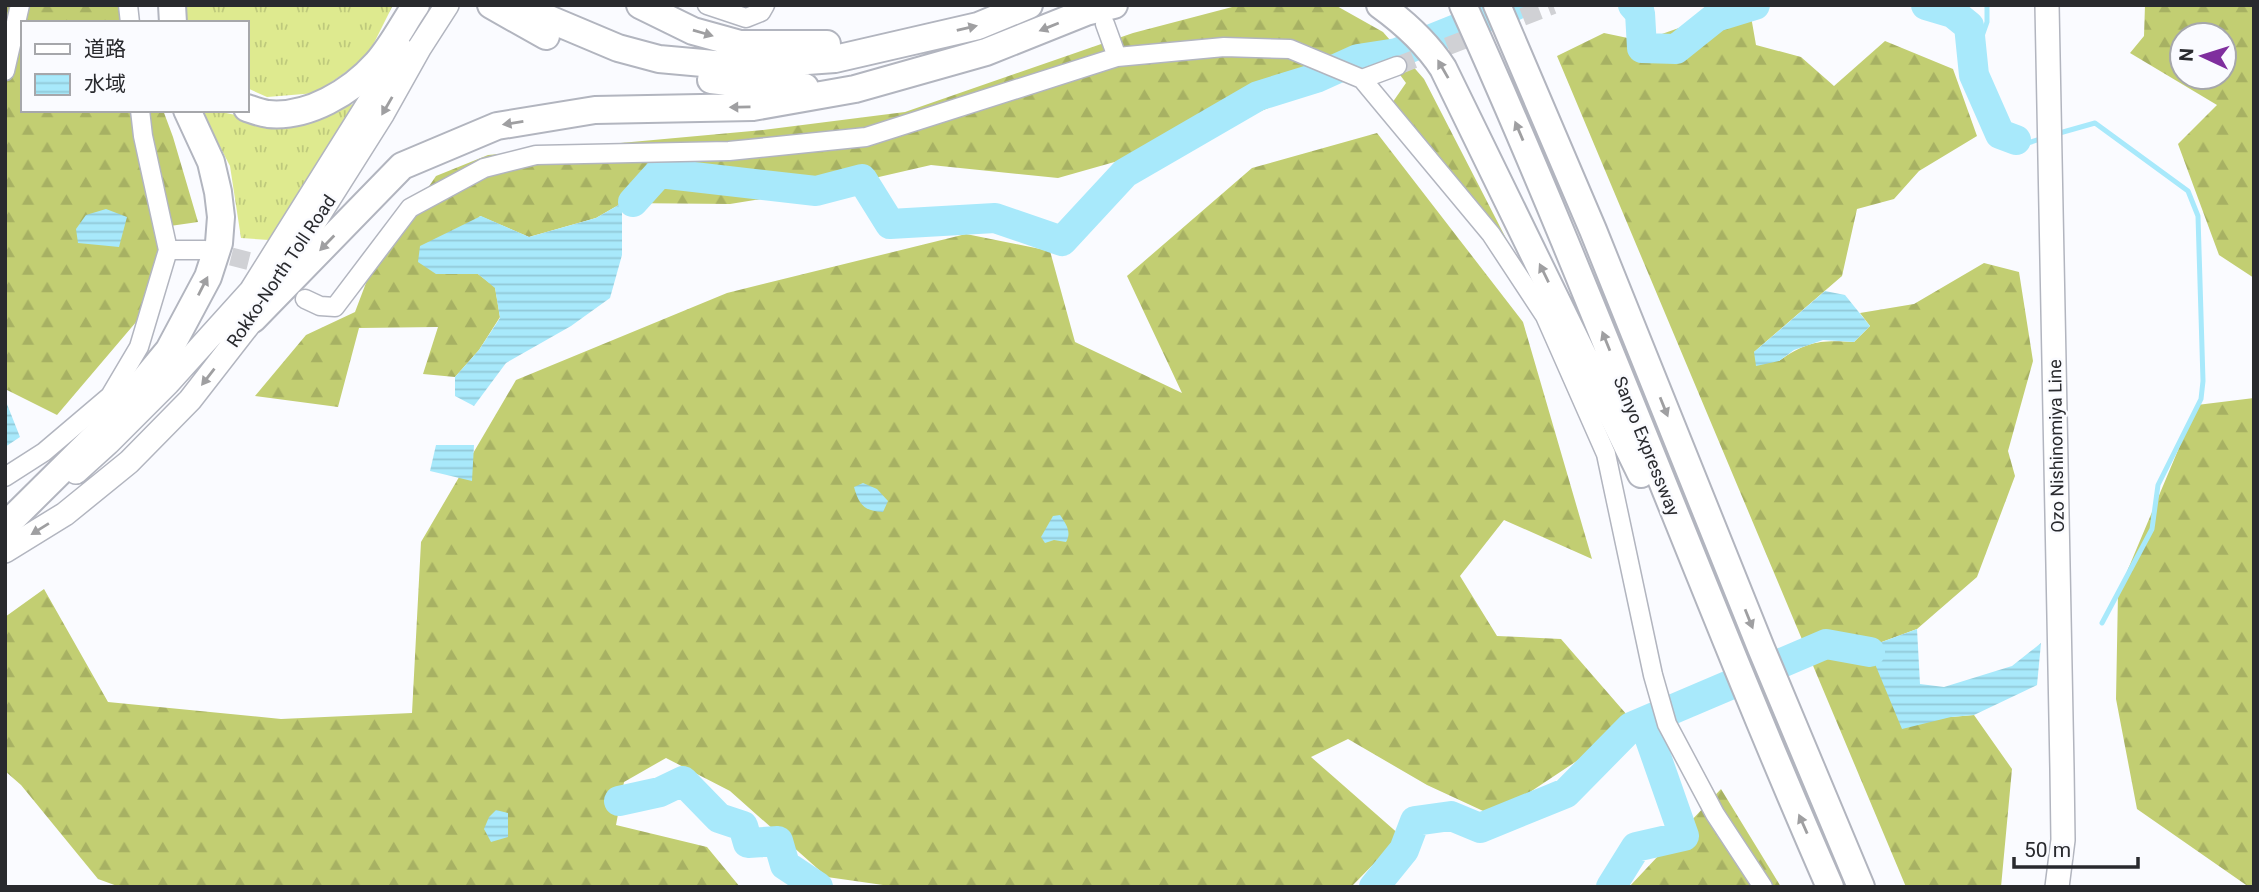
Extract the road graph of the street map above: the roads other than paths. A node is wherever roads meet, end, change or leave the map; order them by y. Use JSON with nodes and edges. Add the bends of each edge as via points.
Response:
{"nodes":[{"id":1,"x":20,"y":5,"type":"edge"},
{"id":2,"x":416,"y":5,"type":"edge"},
{"id":3,"x":429,"y":5,"type":"edge"},
{"id":4,"x":447,"y":5,"type":"edge"},
{"id":5,"x":491,"y":5,"type":"edge"},
{"id":6,"x":527,"y":5,"type":"edge"},
{"id":7,"x":640,"y":5,"type":"edge"},
{"id":8,"x":707,"y":5,"type":"edge"},
{"id":9,"x":765,"y":5,"type":"edge"},
{"id":10,"x":1029,"y":5,"type":"edge"},
{"id":11,"x":1380,"y":5,"type":"edge"},
{"id":12,"x":1463,"y":5,"type":"edge"},
{"id":13,"x":1496,"y":5,"type":"edge"},
{"id":14,"x":1516,"y":5,"type":"edge"},
{"id":15,"x":2047,"y":5,"type":"edge"},
{"id":16,"x":1101,"y":12,"type":"edge"},
{"id":17,"x":903,"y":43,"type":"junction"},
{"id":18,"x":1117,"y":57,"type":"junction"},
{"id":19,"x":1397,"y":66,"type":"tunnel mouth"},
{"id":20,"x":5,"y":71,"type":"edge"},
{"id":21,"x":1362,"y":79,"type":"junction"},
{"id":22,"x":855,"y":89,"type":"junction"},
{"id":23,"x":248,"y":108,"type":"edge"},
{"id":24,"x":140,"y":112,"type":"edge"},
{"id":25,"x":188,"y":112,"type":"edge"},
{"id":26,"x":1593,"y":230,"type":"junction"},
{"id":27,"x":168,"y":250,"type":"junction"},
{"id":28,"x":205,"y":250,"type":"tunnel mouth"},
{"id":29,"x":305,"y":299,"type":"dead end"},
{"id":30,"x":253,"y":319,"type":"junction"},
{"id":31,"x":5,"y":478,"type":"edge"},
{"id":32,"x":5,"y":527,"type":"edge"},
{"id":33,"x":5,"y":551,"type":"edge"},
{"id":34,"x":1762,"y":732,"type":"junction"},
{"id":35,"x":1763,"y":887,"type":"edge"},
{"id":36,"x":1830,"y":887,"type":"edge"},
{"id":37,"x":1861,"y":887,"type":"edge"},
{"id":38,"x":2057,"y":887,"type":"edge"}],
"edges":[{"from":1,"to":20,"type":"street"},
{"from":2,"to":23,"type":"highway","via":[[377,63],[348,89],[324,103],[296,111],[268,114]]},
{"from":3,"to":32,"type":"main road","name":"Rokko-North Toll Road","via":[[251,291],[108,443],[54,492]]},
{"from":4,"to":30,"type":"main road","name":"Rokko-North Toll Road","one_way":true},
{"from":5,"to":22,"type":"highway","via":[[568,46],[664,75]]},
{"from":6,"to":17,"type":"highway","via":[[542,16],[618,48],[659,59],[736,66],[835,59]]},
{"from":7,"to":17,"type":"highway","one_way":true,"via":[[693,31],[740,44]]},
{"from":8,"to":9,"type":"street","via":[[746,18],[761,12]]},
{"from":17,"to":10,"type":"highway","one_way":true,"via":[[978,26]]},
{"from":34,"to":11,"type":"highway","one_way":true,"via":[[1443,68],[1430,48]]},
{"from":34,"to":12,"type":"highway","name":"Sanyo Expressway","one_way":true,"via":[[1560,230]]},
{"from":13,"to":26,"type":"highway","name":"Sanyo Expressway"},
{"from":14,"to":26,"type":"highway"},
{"from":15,"to":38,"type":"main road","name":"Ozo Nishinomiya Line","via":[[2063,781]]},
{"from":16,"to":18,"type":"street"},
{"from":16,"to":22,"type":"highway","one_way":true,"via":[[986,52]]},
{"from":18,"to":21,"type":"street","via":[[1223,47],[1290,49]]},
{"from":18,"to":29,"type":"street","via":[[866,137],[729,151],[536,155],[484,168],[410,208],[335,307]]},
{"from":19,"to":21,"type":"street"},
{"from":21,"to":35,"type":"street","via":[[1491,234],[1545,316],[1606,454],[1667,724],[1715,814]]},
{"from":22,"to":30,"type":"highway","one_way":true,"via":[[753,107],[595,110],[497,126],[402,166]]},
{"from":24,"to":27,"type":"street"},
{"from":32,"to":25,"type":"highway","one_way":true,"via":[[108,424],[169,350],[208,277],[219,243],[218,192],[211,162]]},
{"from":26,"to":37,"type":"highway","name":"Sanyo Expressway","one_way":true},
{"from":27,"to":28,"type":"street"},
{"from":27,"to":31,"type":"street","via":[[139,347],[110,396],[44,452]]},
{"from":30,"to":33,"type":"main road","name":"Rokko-North Toll Road","one_way":true,"via":[[190,400],[129,462],[65,514]]},
{"from":36,"to":34,"type":"highway","name":"Sanyo Expressway","one_way":true}]}
